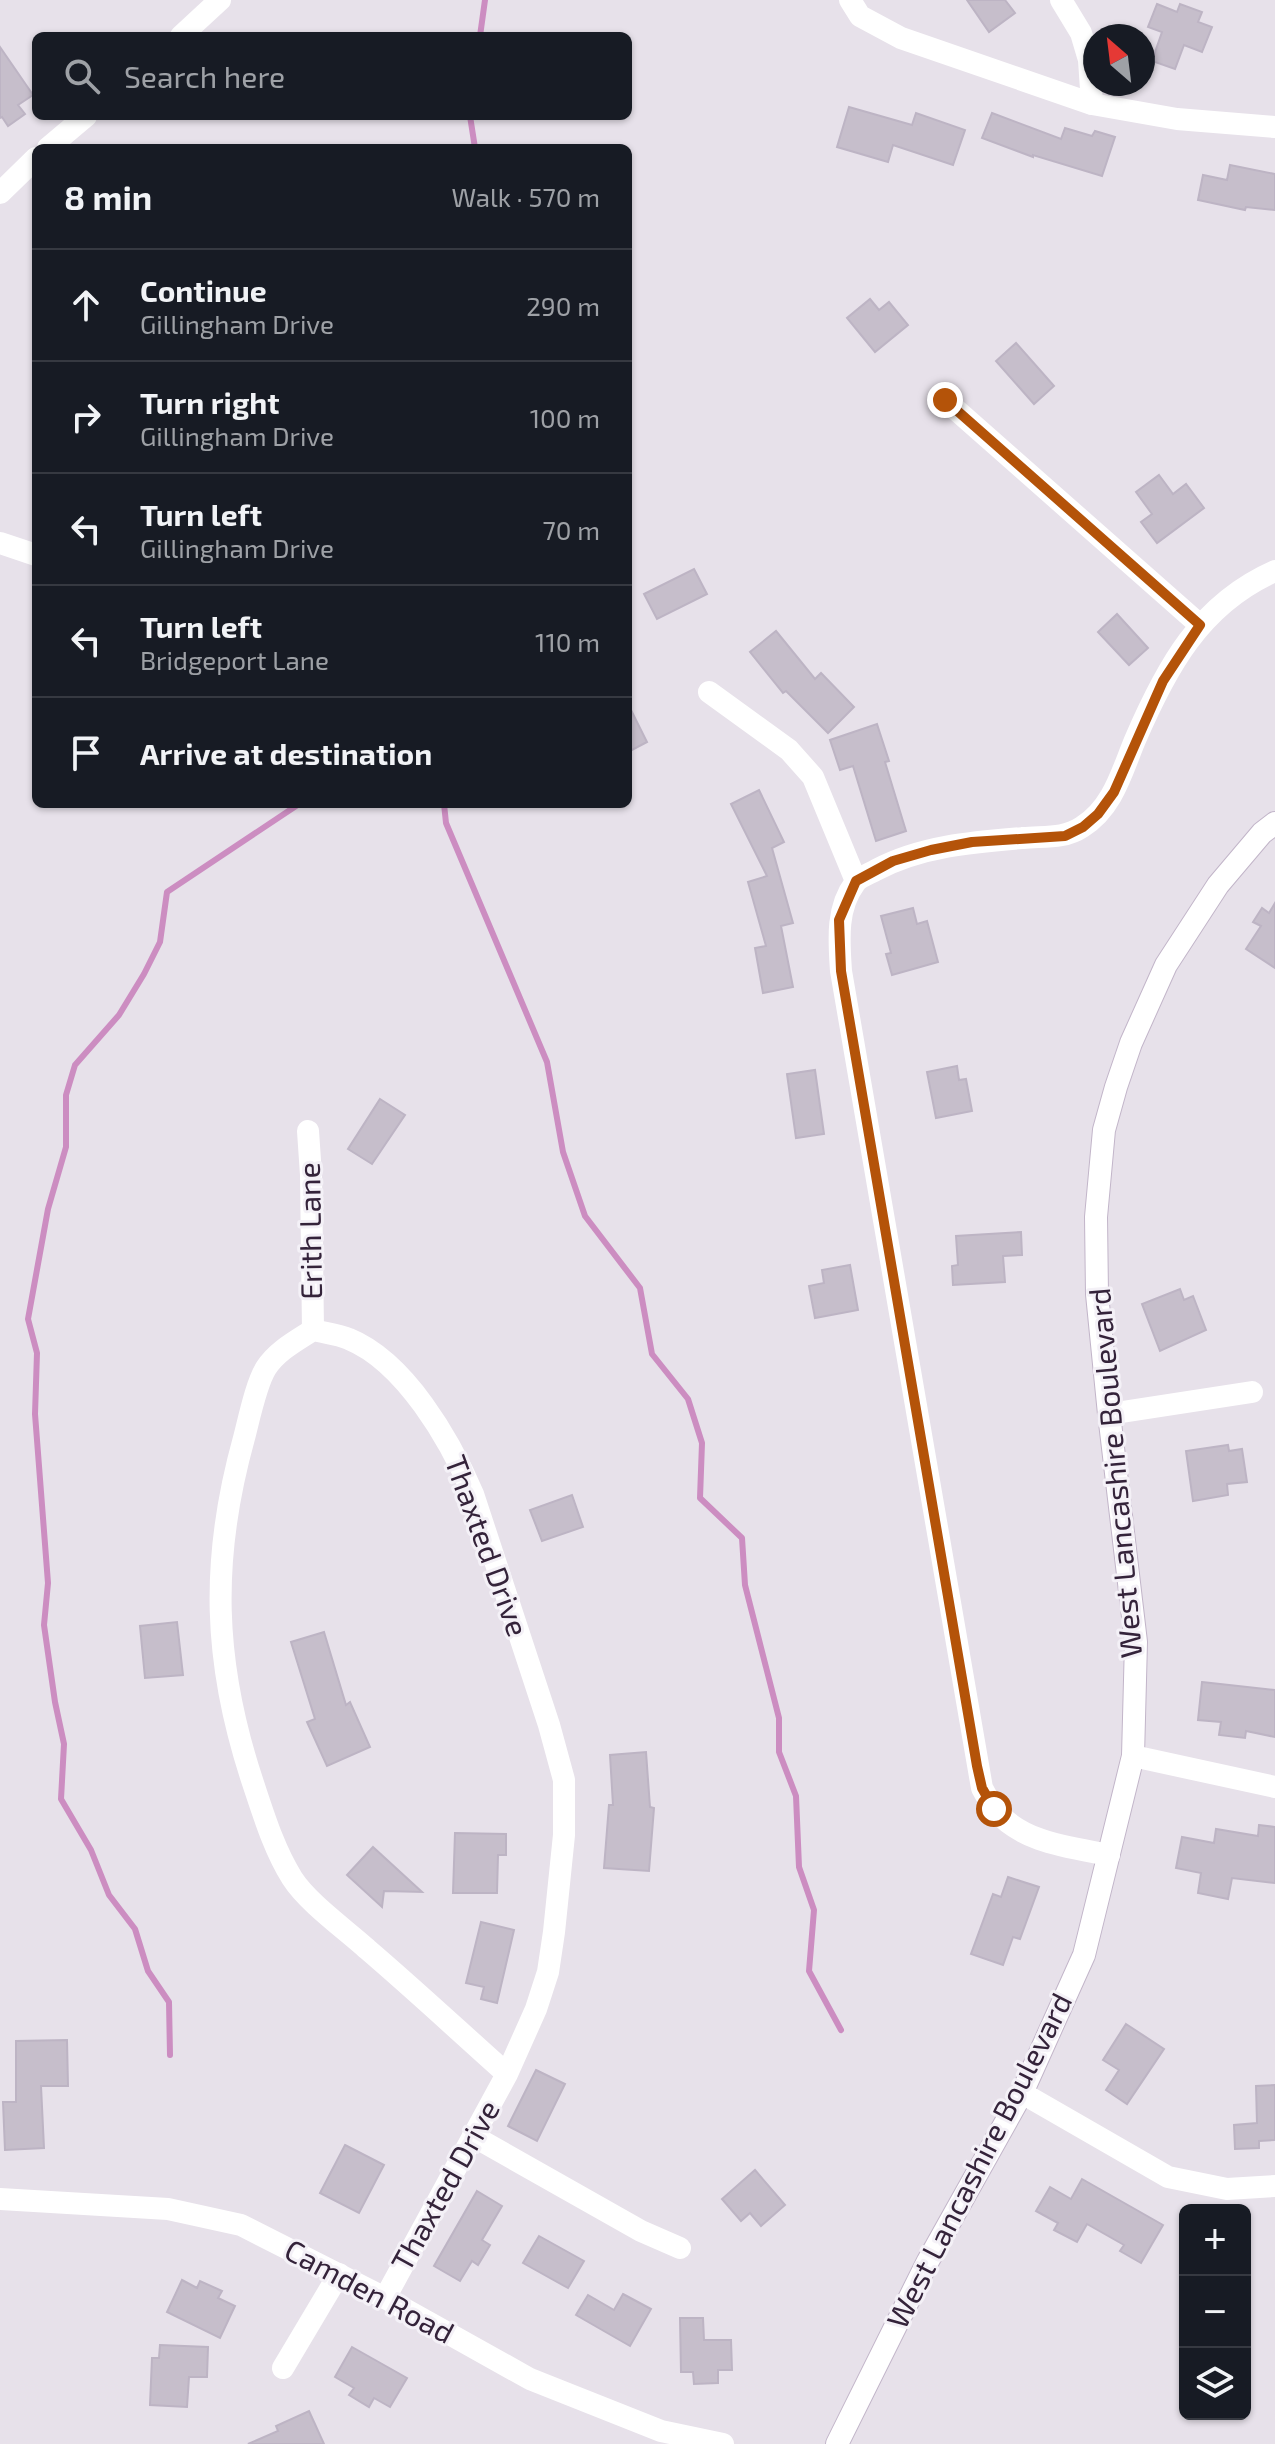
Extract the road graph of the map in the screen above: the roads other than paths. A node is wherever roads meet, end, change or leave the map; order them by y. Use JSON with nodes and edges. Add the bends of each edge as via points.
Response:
{"nodes":[{"id":1,"x":220,"y":0,"type":"edge"},
{"id":2,"x":850,"y":0,"type":"edge"},
{"id":3,"x":1061,"y":0,"type":"edge"},
{"id":4,"x":185,"y":32,"type":"edge"},
{"id":5,"x":1092,"y":104,"type":"junction"},
{"id":6,"x":81,"y":120,"type":"edge"},
{"id":7,"x":1275,"y":127,"type":"edge"},
{"id":8,"x":53,"y":144,"type":"edge"},
{"id":9,"x":32,"y":162,"type":"edge"},
{"id":10,"x":0,"y":193,"type":"edge"},
{"id":11,"x":945,"y":400,"type":"dead end"},
{"id":12,"x":0,"y":543,"type":"edge"},
{"id":13,"x":32,"y":554,"type":"edge"},
{"id":14,"x":1275,"y":571,"type":"edge"},
{"id":15,"x":1200,"y":625,"type":"junction"},
{"id":16,"x":709,"y":692,"type":"dead end"},
{"id":17,"x":1271,"y":834,"type":"edge"},
{"id":18,"x":856,"y":881,"type":"junction"},
{"id":19,"x":308,"y":1131,"type":"dead end"},
{"id":20,"x":313,"y":1330,"type":"junction"},
{"id":21,"x":1252,"y":1392,"type":"dead end"},
{"id":22,"x":1109,"y":1414,"type":"junction"},
{"id":23,"x":1133,"y":1756,"type":"junction"},
{"id":24,"x":1275,"y":1787,"type":"edge"},
{"id":25,"x":1109,"y":1855,"type":"junction"},
{"id":26,"x":507,"y":2074,"type":"junction"},
{"id":27,"x":1022,"y":2093,"type":"junction"},
{"id":28,"x":473,"y":2136,"type":"junction"},
{"id":29,"x":1275,"y":2186,"type":"edge"},
{"id":30,"x":0,"y":2199,"type":"edge"},
{"id":31,"x":680,"y":2248,"type":"dead end"},
{"id":32,"x":339,"y":2274,"type":"junction"},
{"id":33,"x":385,"y":2298,"type":"junction"},
{"id":34,"x":283,"y":2368,"type":"dead end"},
{"id":35,"x":723,"y":2444,"type":"edge"},
{"id":36,"x":837,"y":2444,"type":"edge"}],
"edges":[{"from":1,"to":4,"type":"street"},
{"from":2,"to":5,"type":"street","via":[[860,16],[901,38]]},
{"from":3,"to":5,"type":"street","via":[[1081,33]]},
{"from":5,"to":7,"type":"street","via":[[1177,119]]},
{"from":6,"to":8,"type":"street"},
{"from":9,"to":10,"type":"street"},
{"from":11,"to":15,"type":"street"},
{"from":12,"to":13,"type":"street"},
{"from":14,"to":15,"type":"street","via":[[1227,600]]},
{"from":15,"to":18,"type":"street","via":[[1163,681],[1114,792],[1083,827],[1065,836],[931,850],[893,861]]},
{"from":16,"to":18,"type":"street","via":[[789,750],[813,777]]},
{"from":17,"to":22,"type":"street","name":"West Lancashire Boulevard","via":[[1218,885],[1166,965],[1116,1087],[1104,1130],[1096,1217],[1097,1294]]},
{"from":18,"to":25,"type":"street","via":[[839,920],[841,971],[982,1788],[994,1809],[1015,1827],[1041,1840]]},
{"from":19,"to":20,"type":"street","name":"Erith Lane"},
{"from":20,"to":26,"type":"street","name":"Thaxted Drive","via":[[372,1351],[407,1385],[457,1458],[564,1780],[564,1835],[548,1972]]},
{"from":20,"to":26,"type":"street","name":"Thaxted Drive","via":[[284,1348],[266,1369],[237,1460],[221,1548],[220,1622],[237,1738],[278,1853],[294,1882]]},
{"from":21,"to":22,"type":"street"},
{"from":22,"to":23,"type":"street","name":"West Lancashire Boulevard","via":[[1136,1642]]},
{"from":23,"to":24,"type":"street"},
{"from":23,"to":25,"type":"street","name":"West Lancashire Boulevard"},
{"from":25,"to":27,"type":"street","name":"West Lancashire Boulevard","via":[[1084,1955]]},
{"from":26,"to":28,"type":"street","name":"Thaxted Drive"},
{"from":27,"to":29,"type":"street","via":[[1168,2177],[1227,2189]]},
{"from":27,"to":36,"type":"street","name":"West Lancashire Boulevard","via":[[928,2261]]},
{"from":28,"to":31,"type":"street"},
{"from":28,"to":33,"type":"street","name":"Thaxted Drive"},
{"from":30,"to":32,"type":"street","name":"Camden Road","via":[[168,2209],[241,2225]]},
{"from":32,"to":33,"type":"street","name":"Camden Road"},
{"from":32,"to":34,"type":"street"},
{"from":33,"to":35,"type":"street","name":"Camden Road","via":[[530,2379],[661,2431]]}]}
